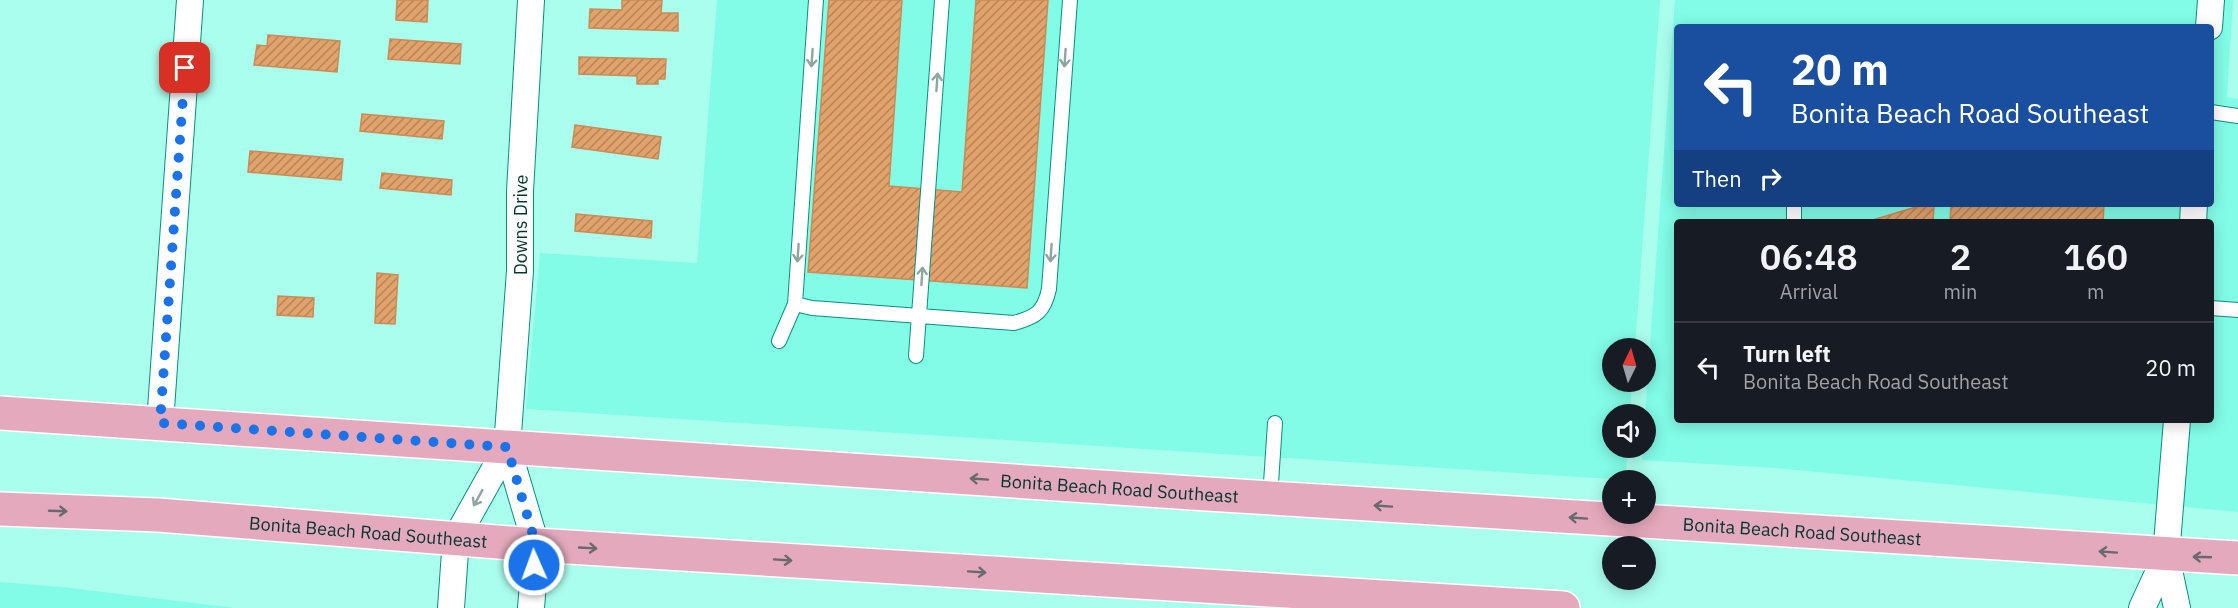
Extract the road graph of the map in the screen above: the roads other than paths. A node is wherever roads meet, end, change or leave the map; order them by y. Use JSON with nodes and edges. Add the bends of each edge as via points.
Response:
{"nodes":[{"id":1,"x":190,"y":0,"type":"edge"},
{"id":2,"x":531,"y":0,"type":"edge"},
{"id":3,"x":816,"y":0,"type":"edge"},
{"id":4,"x":942,"y":0,"type":"edge"},
{"id":5,"x":1070,"y":0,"type":"edge"},
{"id":6,"x":2211,"y":0,"type":"edge"},
{"id":7,"x":2209,"y":24,"type":"edge"},
{"id":8,"x":2214,"y":112,"type":"edge"},
{"id":9,"x":2238,"y":116,"type":"edge"},
{"id":10,"x":795,"y":304,"type":"junction"},
{"id":11,"x":2214,"y":308,"type":"edge"},
{"id":12,"x":2238,"y":310,"type":"edge"},
{"id":13,"x":920,"y":316,"type":"junction"},
{"id":14,"x":779,"y":341,"type":"dead end"},
{"id":15,"x":916,"y":356,"type":"dead end"},
{"id":16,"x":0,"y":413,"type":"edge"},
{"id":17,"x":160,"y":423,"type":"junction"},
{"id":18,"x":1275,"y":423,"type":"dead end"},
{"id":19,"x":2176,"y":423,"type":"edge"},
{"id":20,"x":507,"y":447,"type":"junction"},
{"id":21,"x":1270,"y":498,"type":"junction"},
{"id":22,"x":0,"y":509,"type":"edge"},
{"id":23,"x":456,"y":538,"type":"junction"},
{"id":24,"x":536,"y":545,"type":"junction"},
{"id":25,"x":2166,"y":556,"type":"junction"},
{"id":26,"x":2238,"y":558,"type":"edge"},
{"id":27,"x":451,"y":608,"type":"edge"},
{"id":28,"x":531,"y":608,"type":"edge"},
{"id":29,"x":1563,"y":608,"type":"edge"},
{"id":30,"x":2142,"y":608,"type":"edge"},
{"id":31,"x":2177,"y":608,"type":"edge"}],
"edges":[{"from":1,"to":17,"type":"street"},
{"from":2,"to":20,"type":"street","name":"Downs Drive","via":[[520,191],[520,271]]},
{"from":3,"to":10,"type":"lane","one_way":true},
{"from":13,"to":4,"type":"lane","one_way":true},
{"from":5,"to":13,"type":"lane","one_way":true,"via":[[1045,305],[1032,318],[1014,323]]},
{"from":6,"to":7,"type":"street"},
{"from":8,"to":9,"type":"lane"},
{"from":10,"to":13,"type":"lane"},
{"from":10,"to":14,"type":"lane"},
{"from":11,"to":12,"type":"lane"},
{"from":13,"to":15,"type":"lane"},
{"from":16,"to":17,"type":"main road","name":"Bonita Beach Road Southeast"},
{"from":17,"to":20,"type":"main road","name":"Bonita Beach Road Southeast"},
{"from":18,"to":21,"type":"lane"},
{"from":19,"to":25,"type":"street"},
{"from":21,"to":20,"type":"main road","name":"Bonita Beach Road Southeast","one_way":true},
{"from":20,"to":23,"type":"street","one_way":true},
{"from":20,"to":24,"type":"street"},
{"from":25,"to":21,"type":"main road","name":"Bonita Beach Road Southeast","one_way":true},
{"from":22,"to":23,"type":"main road","name":"Bonita Beach Road Southeast","one_way":true,"via":[[158,515]]},
{"from":23,"to":24,"type":"main road","name":"Bonita Beach Road Southeast"},
{"from":23,"to":27,"type":"street"},
{"from":24,"to":28,"type":"street"},
{"from":24,"to":29,"type":"main road","name":"Bonita Beach Road Southeast","one_way":true},
{"from":26,"to":25,"type":"main road","name":"Bonita Beach Road Southeast","one_way":true},
{"from":25,"to":30,"type":"street"},
{"from":25,"to":31,"type":"street"}]}
